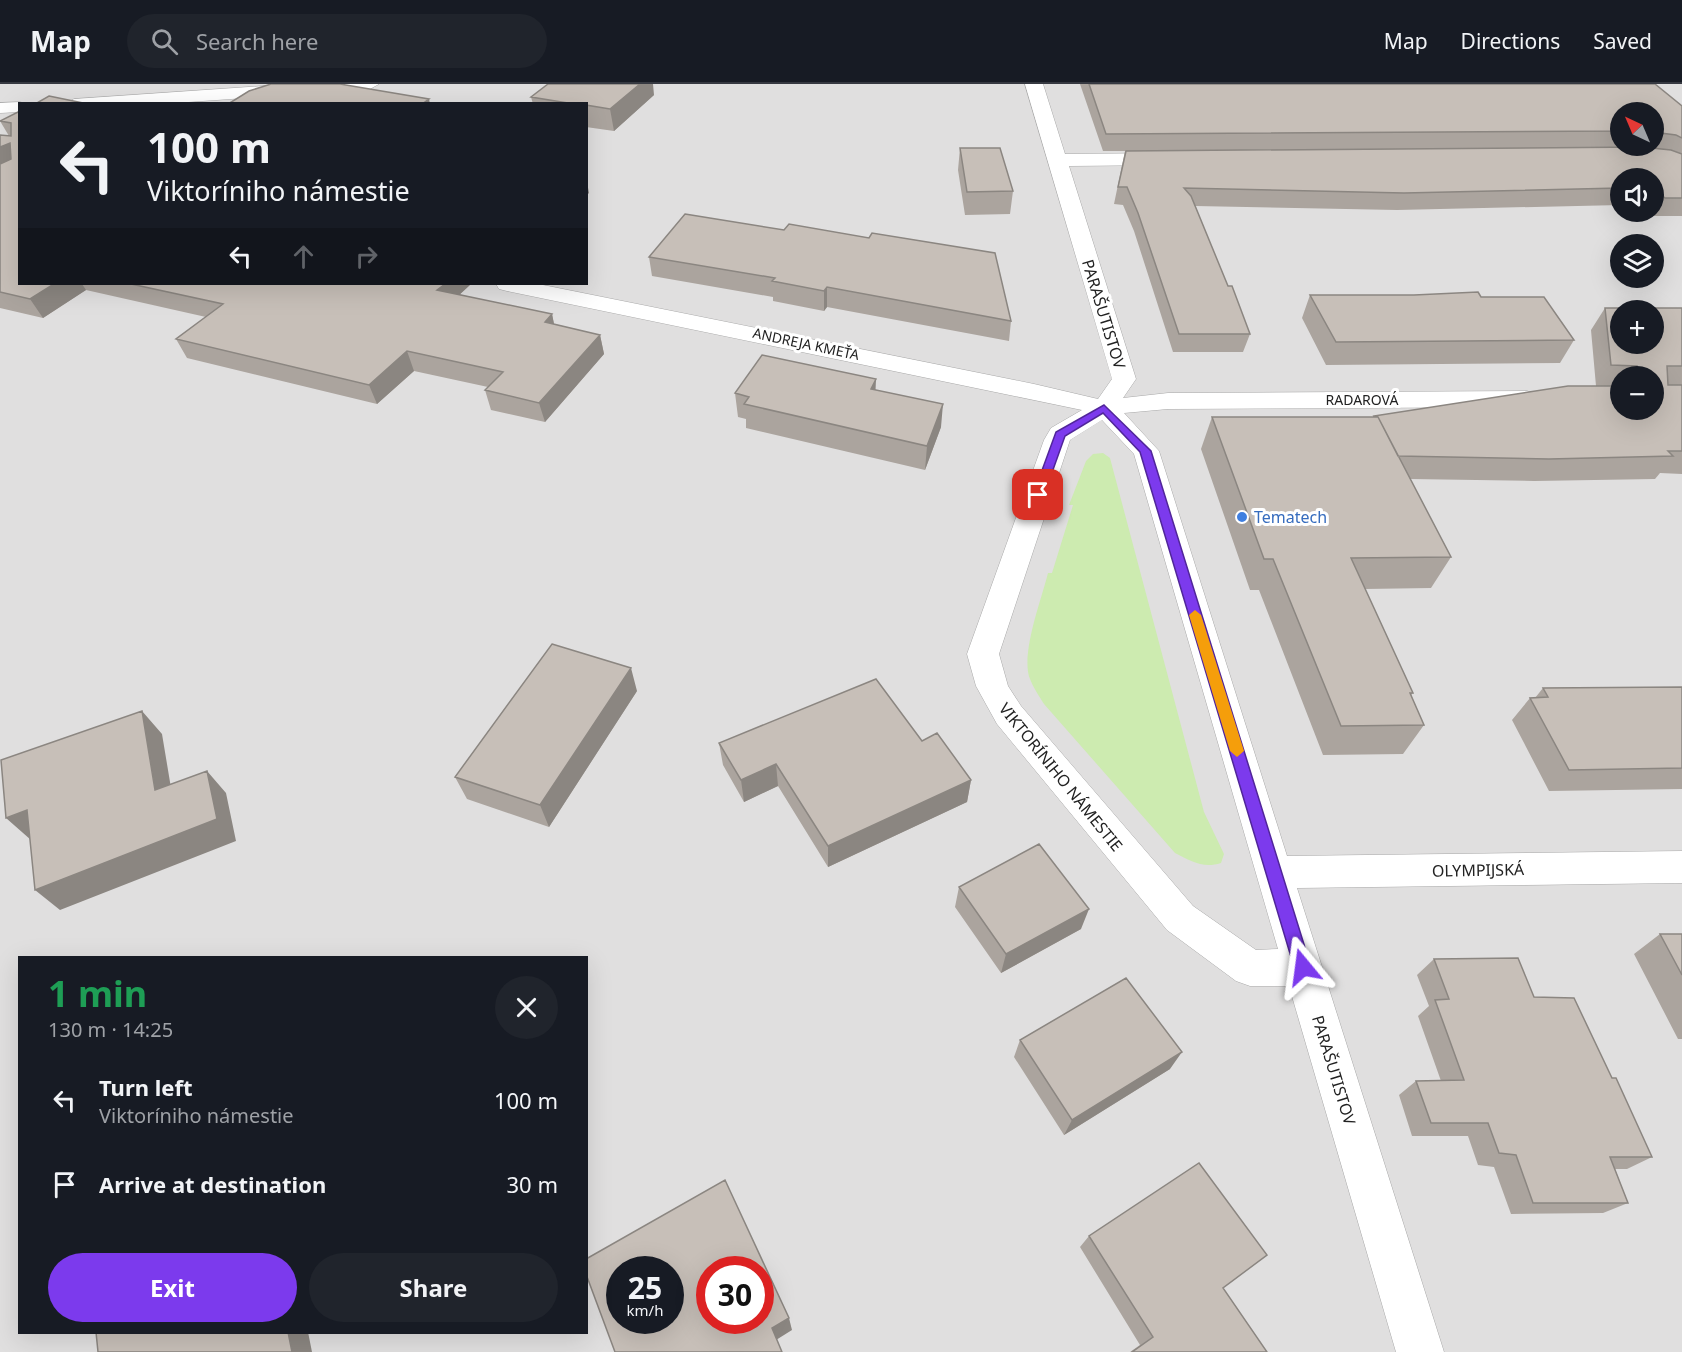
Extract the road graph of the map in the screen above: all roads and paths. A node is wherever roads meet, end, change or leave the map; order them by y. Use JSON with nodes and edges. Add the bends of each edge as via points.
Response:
{"nodes":[{"id":1,"x":370,"y":84,"type":"edge"},
{"id":2,"x":1034,"y":84,"type":"edge"},
{"id":3,"x":146,"y":101,"type":"edge"},
{"id":4,"x":122,"y":102,"type":"edge"},
{"id":5,"x":18,"y":107,"type":"edge"},
{"id":6,"x":0,"y":108,"type":"edge"},
{"id":7,"x":1183,"y":159,"type":"edge"},
{"id":8,"x":1056,"y":160,"type":"junction"},
{"id":9,"x":512,"y":285,"type":"edge"},
{"id":10,"x":1549,"y":399,"type":"edge"},
{"id":11,"x":1104,"y":408,"type":"junction"},
{"id":12,"x":1682,"y":867,"type":"edge"},
{"id":13,"x":1274,"y":872,"type":"junction"},
{"id":14,"x":1303,"y":967,"type":"junction"},
{"id":15,"x":1420,"y":1352,"type":"edge"}],
"edges":[{"from":1,"to":3,"type":"street"},
{"from":2,"to":8,"type":"street","name":"PARAŠUTISTOV"},
{"from":3,"to":4,"type":"street"},
{"from":5,"to":6,"type":"street"},
{"from":7,"to":8,"type":"street"},
{"from":8,"to":11,"type":"street","name":"PARAŠUTISTOV","via":[[1124,380]]},
{"from":9,"to":11,"type":"street","name":"ANDREJA KMEŤA"},
{"from":10,"to":11,"type":"street","name":"RADAROVÁ","via":[[1168,401]]},
{"from":11,"to":13,"type":"street","name":"PARAŠUTISTOV","via":[[1146,451]]},
{"from":11,"to":14,"type":"street","name":"VIKTORÍNIHO NÁMESTIE","via":[[1060,434],[1057,440],[984,654],[986,673],[1009,715],[1179,918],[1250,968]]},
{"from":12,"to":13,"type":"street","name":"OLYMPIJSKÁ"},
{"from":13,"to":14,"type":"street","name":"PARAŠUTISTOV"},
{"from":14,"to":15,"type":"street","name":"PARAŠUTISTOV"}]}
